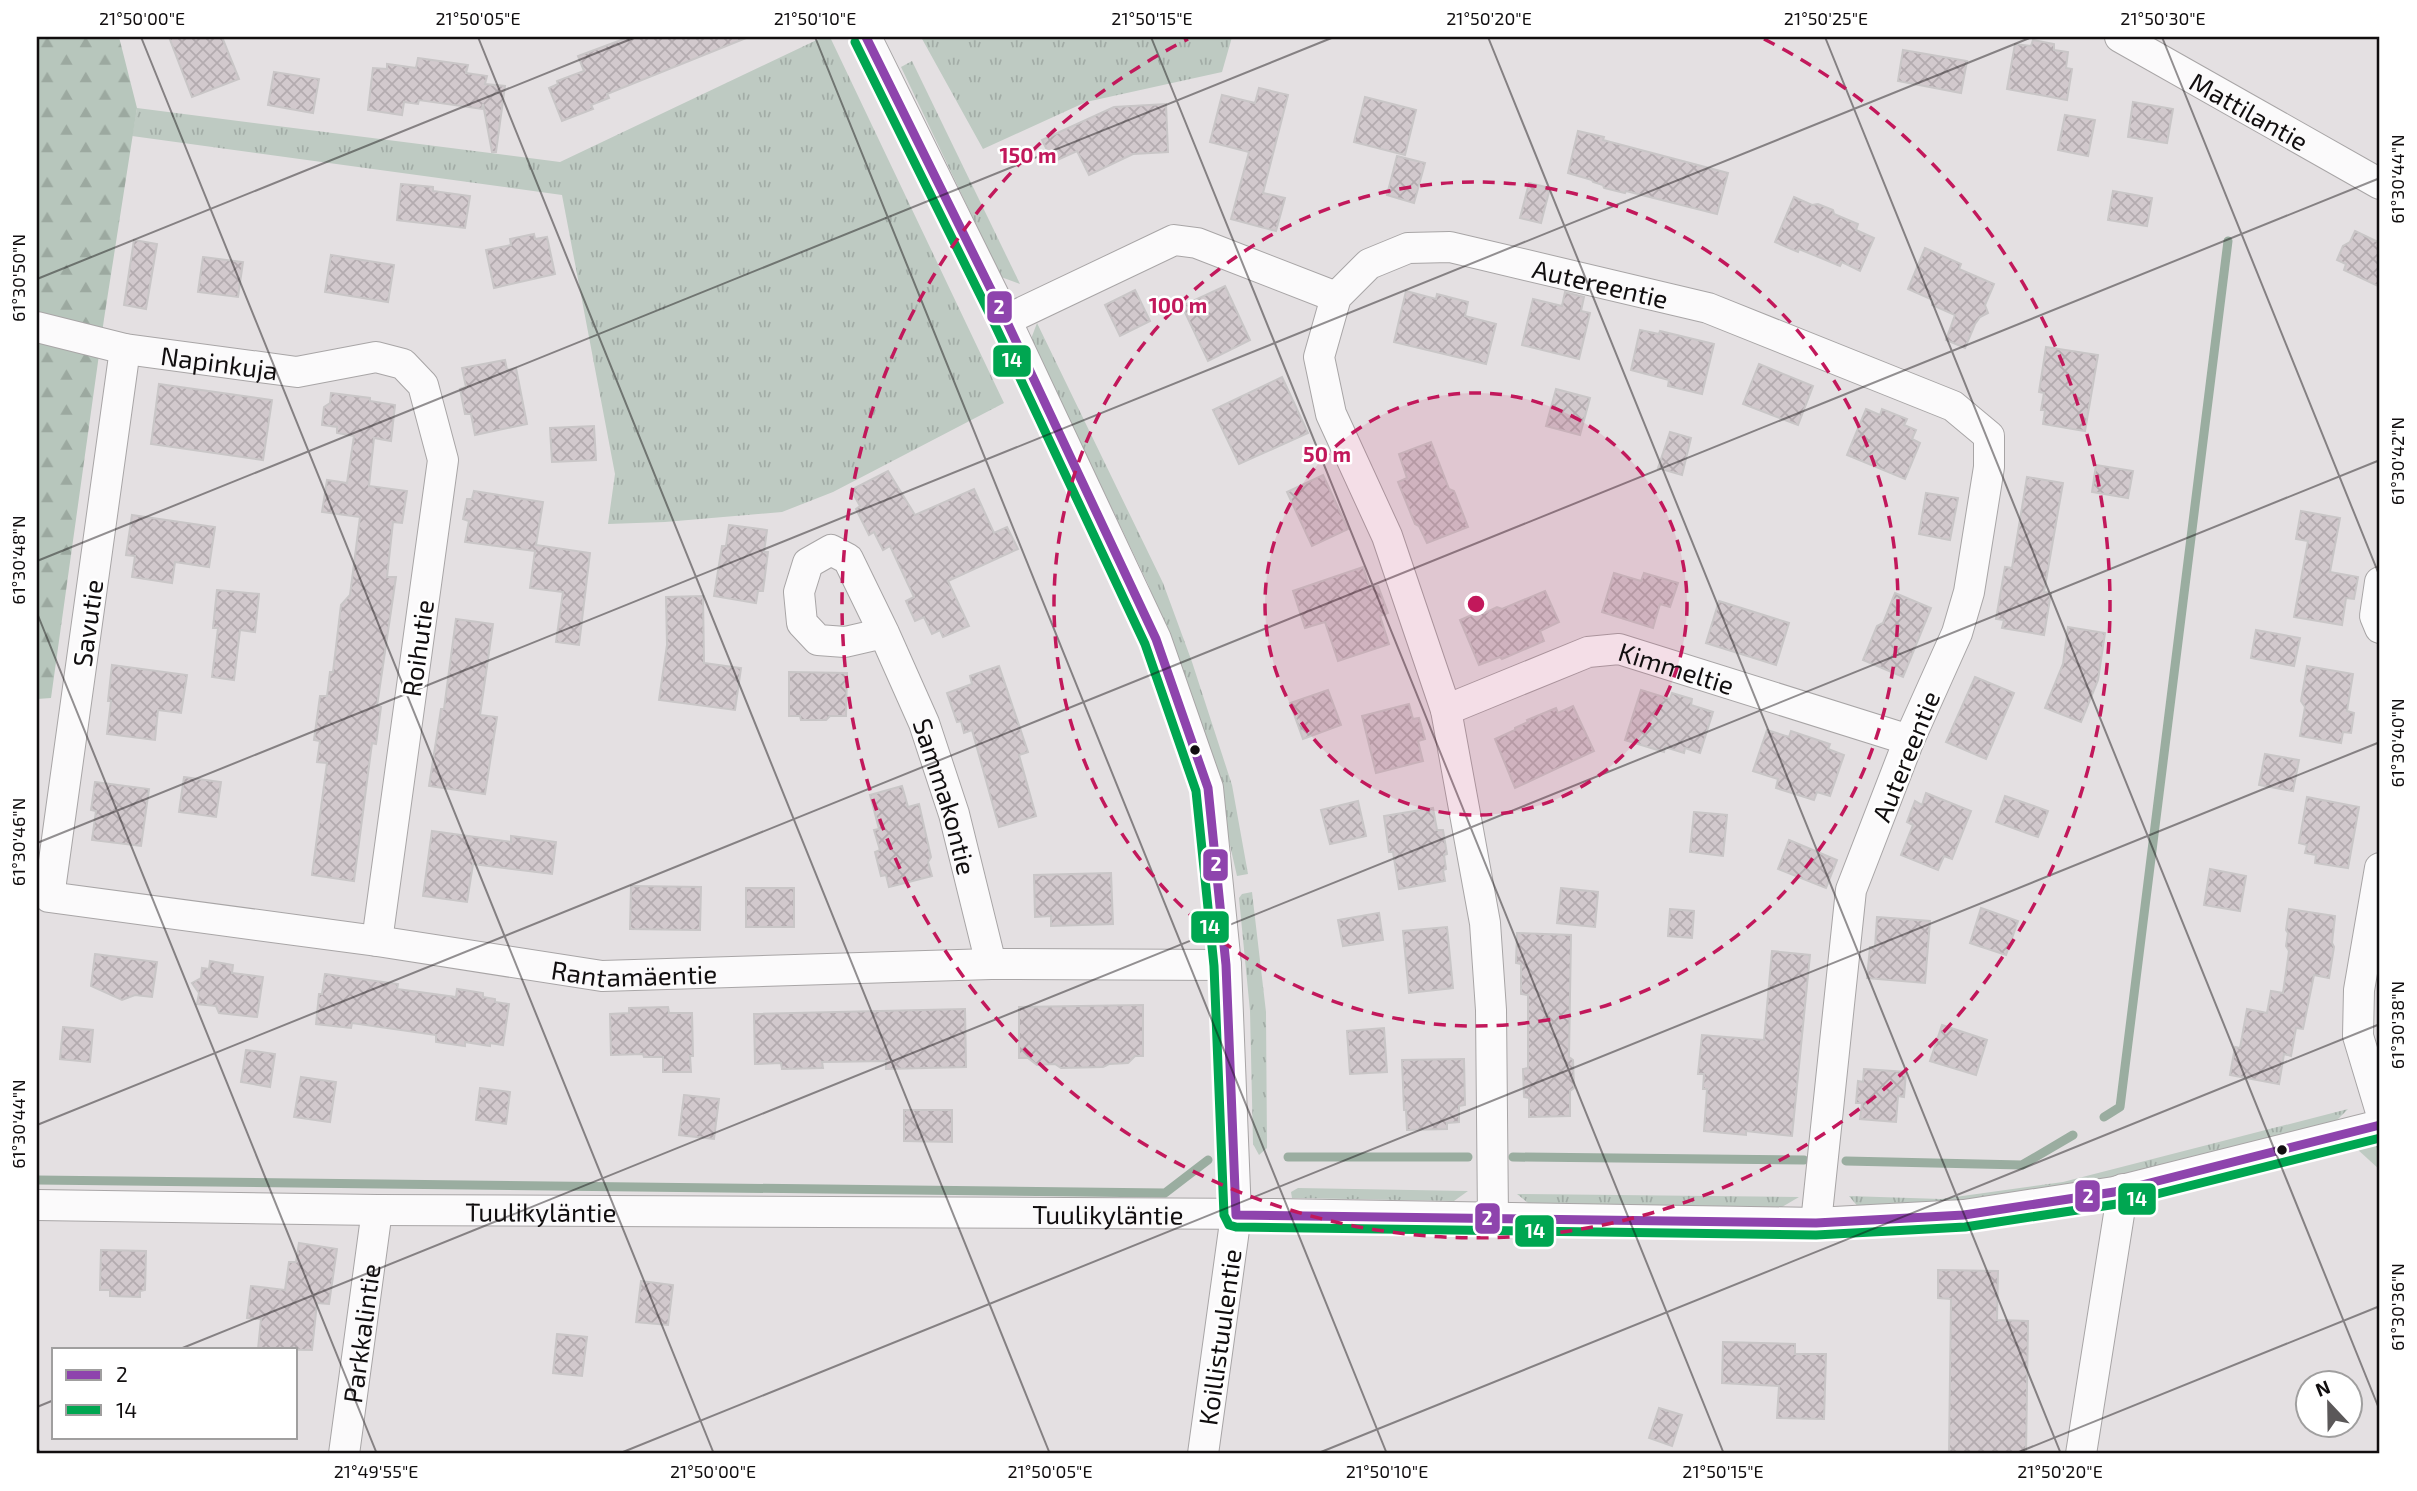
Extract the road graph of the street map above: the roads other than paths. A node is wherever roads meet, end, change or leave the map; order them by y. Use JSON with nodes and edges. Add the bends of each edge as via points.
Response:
{"nodes":[{"id":1,"x":866,"y":37,"type":"edge"},
{"id":2,"x":2120,"y":37,"type":"edge"},
{"id":3,"x":2380,"y":184,"type":"edge"},
{"id":4,"x":1336,"y":297,"type":"junction"},
{"id":5,"x":1006,"y":320,"type":"junction"},
{"id":6,"x":37,"y":327,"type":"edge"},
{"id":7,"x":125,"y":349,"type":"junction"},
{"id":8,"x":403,"y":364,"type":"joint"},
{"id":9,"x":2380,"y":582,"type":"edge"},
{"id":10,"x":2380,"y":628,"type":"edge"},
{"id":11,"x":884,"y":633,"type":"dead end"},
{"id":12,"x":1446,"y":710,"type":"junction"},
{"id":13,"x":1909,"y":740,"type":"junction"},
{"id":14,"x":2380,"y":868,"type":"edge"},
{"id":15,"x":49,"y":897,"type":"joint"},
{"id":16,"x":377,"y":942,"type":"junction"},
{"id":17,"x":991,"y":964,"type":"junction"},
{"id":18,"x":1226,"y":965,"type":"junction"},
{"id":19,"x":2380,"y":1109,"type":"edge"},
{"id":20,"x":2380,"y":1125,"type":"edge"},
{"id":21,"x":2123,"y":1189,"type":"junction"},
{"id":22,"x":37,"y":1205,"type":"edge"},
{"id":23,"x":377,"y":1210,"type":"junction"},
{"id":24,"x":1236,"y":1215,"type":"junction"},
{"id":25,"x":1493,"y":1218,"type":"junction"},
{"id":26,"x":1816,"y":1223,"type":"junction"},
{"id":27,"x":344,"y":1454,"type":"edge"},
{"id":28,"x":1203,"y":1454,"type":"edge"},
{"id":29,"x":2081,"y":1454,"type":"edge"}],
"edges":[{"from":1,"to":5,"type":"street","name":"Koillistuulentie"},
{"from":2,"to":3,"type":"street","name":"Mattilantie"},
{"from":4,"to":5,"type":"street","via":[[1196,243],[1174,240]]},
{"from":4,"to":12,"type":"street","name":"Autereentie","via":[[1319,357],[1331,414],[1387,536]]},
{"from":4,"to":13,"type":"street","name":"Autereentie","via":[[1369,264],[1408,248],[1450,247],[1708,308],[1953,406],[1989,436],[1989,467],[1969,592],[1957,633]]},
{"from":5,"to":18,"type":"street","name":"Koillistuulentie","via":[[1156,639],[1208,788]]},
{"from":6,"to":7,"type":"street","name":"Napinkuja"},
{"from":7,"to":8,"type":"street","name":"Napinkuja","via":[[297,372],[376,356]]},
{"from":7,"to":15,"type":"street","name":"Savutie"},
{"from":8,"to":16,"type":"street","name":"Roihutie","via":[[423,385],[443,460]]},
{"from":9,"to":10,"type":"street","via":[[2375,616]]},
{"from":11,"to":17,"type":"street","name":"Sammakontie","via":[[924,723],[954,814]]},
{"from":12,"to":13,"type":"street","name":"Kimmeltie","via":[[1588,652],[1619,649]]},
{"from":12,"to":25,"type":"street","name":"Autereentie","via":[[1485,923],[1491,1010]]},
{"from":13,"to":26,"type":"street","name":"Autereentie","via":[[1851,890]]},
{"from":14,"to":19,"type":"street","via":[[2359,990],[2358,1036]]},
{"from":15,"to":16,"type":"street","name":"Rantamäentie"},
{"from":16,"to":17,"type":"street","name":"Rantamäentie","via":[[602,976]]},
{"from":17,"to":18,"type":"street","name":"Rantamäentie"},
{"from":18,"to":24,"type":"street","name":"Koillistuulentie"},
{"from":20,"to":21,"type":"street","name":"Tuulikyläntie"},
{"from":21,"to":26,"type":"street","name":"Tuulikyläntie","via":[[1964,1215]]},
{"from":21,"to":29,"type":"street"},
{"from":22,"to":23,"type":"street","name":"Tuulikyläntie"},
{"from":23,"to":24,"type":"street","name":"Tuulikyläntie"},
{"from":23,"to":27,"type":"street","name":"Parkkalintie"},
{"from":24,"to":25,"type":"street","name":"Tuulikyläntie"},
{"from":24,"to":28,"type":"street","name":"Koillistuulentie"},
{"from":25,"to":26,"type":"street","name":"Tuulikyläntie"}]}
